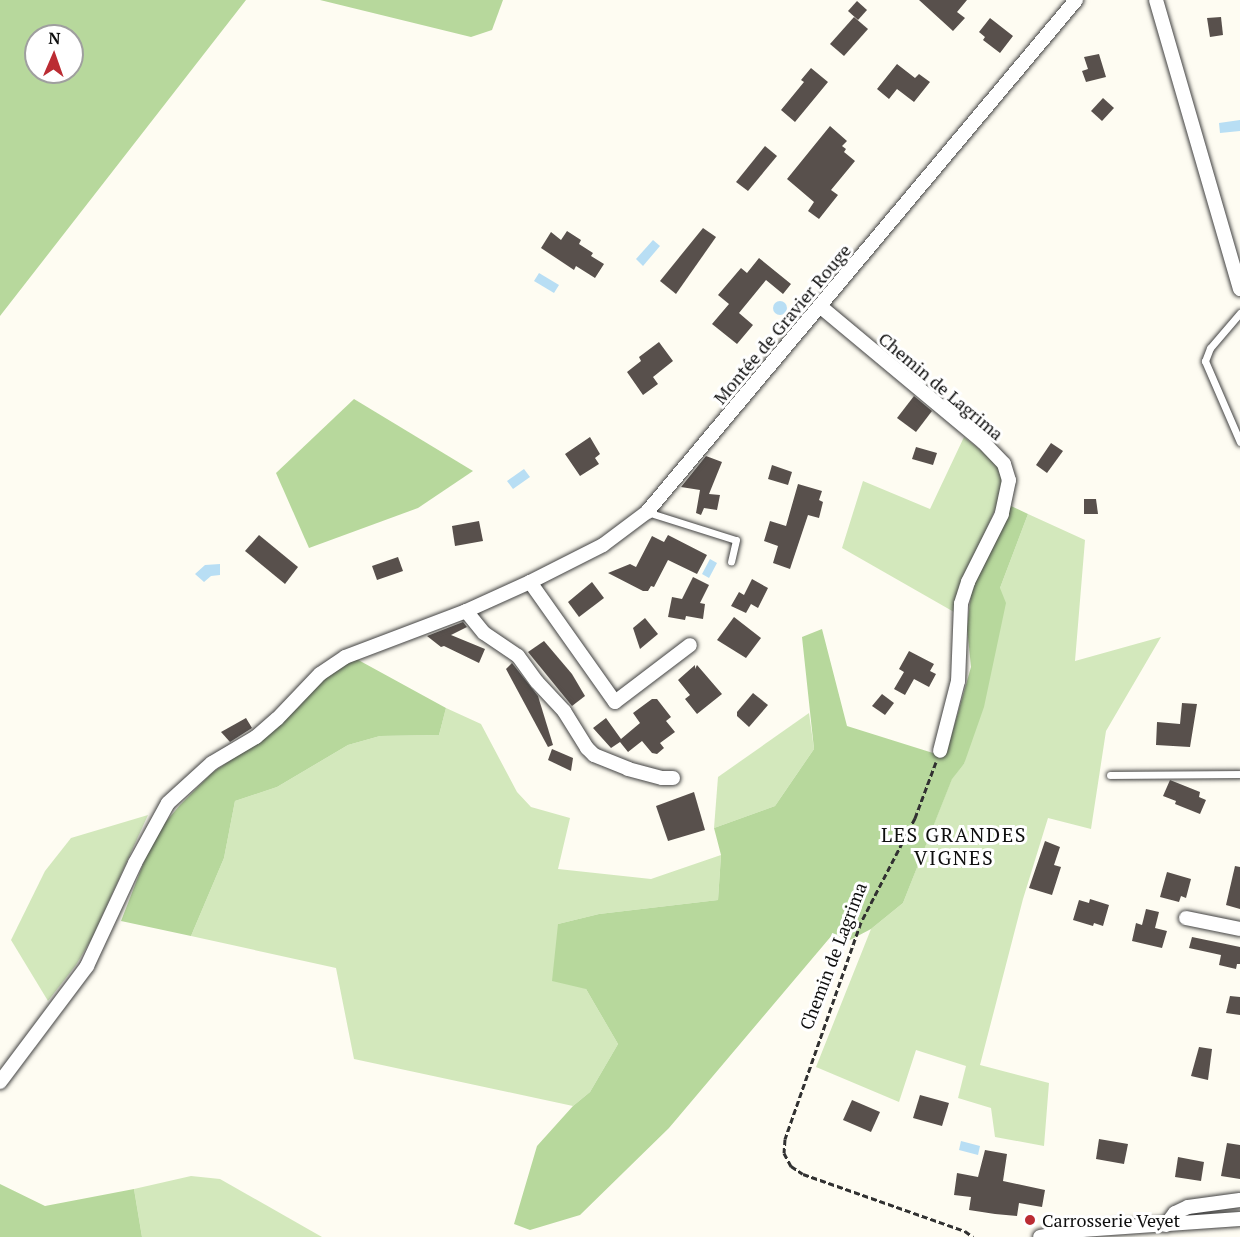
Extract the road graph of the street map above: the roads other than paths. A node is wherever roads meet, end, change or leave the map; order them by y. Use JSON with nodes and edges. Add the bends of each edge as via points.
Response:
{"nodes":[{"id":1,"x":1076,"y":0,"type":"edge"},
{"id":2,"x":1156,"y":0,"type":"edge"},
{"id":3,"x":1240,"y":289,"type":"edge"},
{"id":4,"x":821,"y":307,"type":"junction"},
{"id":5,"x":1240,"y":313,"type":"edge"},
{"id":6,"x":1240,"y":442,"type":"edge"},
{"id":7,"x":646,"y":512,"type":"junction"},
{"id":8,"x":731,"y":561,"type":"dead end"},
{"id":9,"x":530,"y":582,"type":"junction"},
{"id":10,"x":466,"y":612,"type":"junction"},
{"id":11,"x":690,"y":645,"type":"dead end"},
{"id":12,"x":940,"y":751,"type":"road end"},
{"id":13,"x":1240,"y":774,"type":"edge"},
{"id":14,"x":1110,"y":775,"type":"dead end"},
{"id":15,"x":673,"y":778,"type":"dead end"},
{"id":16,"x":1186,"y":918,"type":"dead end"},
{"id":17,"x":1240,"y":929,"type":"edge"},
{"id":18,"x":0,"y":1082,"type":"edge"},
{"id":19,"x":1240,"y":1200,"type":"edge"},
{"id":20,"x":1240,"y":1219,"type":"edge"},
{"id":21,"x":1166,"y":1225,"type":"junction"},
{"id":22,"x":1040,"y":1237,"type":"edge"}],
"edges":[{"from":1,"to":4,"type":"street","name":"Montée de Gravier Rouge"},
{"from":2,"to":3,"type":"street"},
{"from":4,"to":7,"type":"street","name":"Montée de Gravier Rouge"},
{"from":4,"to":12,"type":"street","name":"Chemin de Lagrima","via":[[983,442],[1004,464],[1009,480],[1002,514],[961,604],[958,681]]},
{"from":5,"to":6,"type":"lane","via":[[1210,348],[1205,361]]},
{"from":7,"to":8,"type":"lane","via":[[736,540]]},
{"from":7,"to":9,"type":"street","name":"Montée de Gravier Rouge","via":[[603,545]]},
{"from":9,"to":10,"type":"street","name":"Montée de Gravier Rouge"},
{"from":9,"to":11,"type":"street","via":[[615,702]]},
{"from":10,"to":15,"type":"street","via":[[484,633],[518,656],[594,755],[628,769]]},
{"from":10,"to":18,"type":"street","name":"Montée de Gravier Rouge","via":[[369,647],[333,665],[278,719],[212,763],[168,803],[87,966]]},
{"from":13,"to":14,"type":"lane"},
{"from":16,"to":17,"type":"street"},
{"from":19,"to":21,"type":"street","via":[[1188,1207],[1175,1213]]},
{"from":20,"to":21,"type":"street"},
{"from":21,"to":22,"type":"street"}]}
